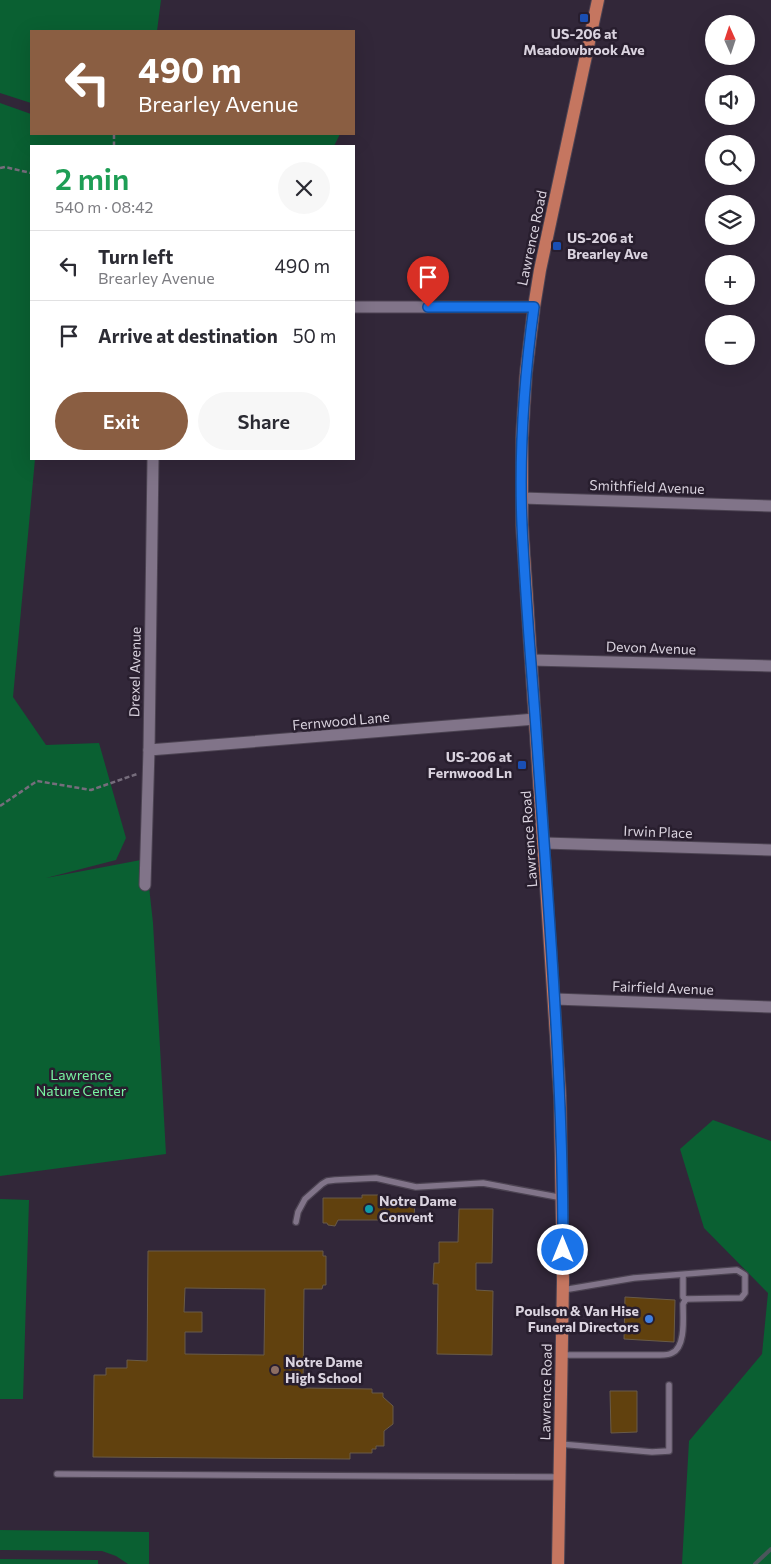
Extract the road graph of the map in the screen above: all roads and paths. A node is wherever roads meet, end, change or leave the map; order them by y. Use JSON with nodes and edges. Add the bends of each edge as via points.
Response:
{"nodes":[{"id":1,"x":598,"y":0,"type":"edge"},
{"id":2,"x":0,"y":168,"type":"edge"},
{"id":3,"x":30,"y":173,"type":"edge"},
{"id":4,"x":355,"y":307,"type":"edge"},
{"id":5,"x":534,"y":307,"type":"junction"},
{"id":6,"x":154,"y":460,"type":"edge"},
{"id":7,"x":522,"y":498,"type":"junction"},
{"id":8,"x":771,"y":506,"type":"edge"},
{"id":9,"x":531,"y":660,"type":"junction"},
{"id":10,"x":771,"y":666,"type":"edge"},
{"id":11,"x":535,"y":719,"type":"junction"},
{"id":12,"x":149,"y":750,"type":"junction"},
{"id":13,"x":148,"y":770,"type":"junction"},
{"id":14,"x":0,"y":806,"type":"edge"},
{"id":15,"x":544,"y":843,"type":"junction"},
{"id":16,"x":771,"y":850,"type":"edge"},
{"id":17,"x":145,"y":885,"type":"dead end"},
{"id":18,"x":555,"y":999,"type":"junction"},
{"id":19,"x":771,"y":1007,"type":"edge"},
{"id":20,"x":562,"y":1198,"type":"junction"},
{"id":21,"x":296,"y":1222,"type":"dead end"},
{"id":22,"x":683,"y":1275,"type":"junction"},
{"id":23,"x":562,"y":1290,"type":"junction"},
{"id":24,"x":686,"y":1299,"type":"junction"},
{"id":25,"x":562,"y":1355,"type":"junction"},
{"id":26,"x":669,"y":1386,"type":"dead end"},
{"id":27,"x":560,"y":1444,"type":"junction"},
{"id":28,"x":57,"y":1474,"type":"dead end"},
{"id":29,"x":560,"y":1477,"type":"junction"},
{"id":30,"x":558,"y":1564,"type":"edge"}],
"edges":[{"from":1,"to":5,"type":"main road","name":"Lawrence Road"},
{"from":2,"to":3,"type":"path"},
{"from":4,"to":5,"type":"street"},
{"from":5,"to":7,"type":"main road","name":"Lawrence Road","via":[[526,373]]},
{"from":6,"to":12,"type":"street","name":"Drexel Avenue"},
{"from":7,"to":8,"type":"street","name":"Smithfield Avenue"},
{"from":7,"to":9,"type":"main road","name":"Lawrence Road"},
{"from":9,"to":10,"type":"street","name":"Devon Avenue"},
{"from":9,"to":11,"type":"main road","name":"Lawrence Road"},
{"from":11,"to":12,"type":"street","name":"Fernwood Lane"},
{"from":11,"to":15,"type":"main road","name":"Lawrence Road"},
{"from":12,"to":13,"type":"street","name":"Drexel Avenue"},
{"from":13,"to":14,"type":"path","via":[[91,790],[37,781]]},
{"from":13,"to":17,"type":"street","name":"Drexel Avenue"},
{"from":15,"to":16,"type":"street","name":"Irwin Place"},
{"from":15,"to":18,"type":"main road","name":"Lawrence Road"},
{"from":18,"to":19,"type":"street","name":"Fairfield Avenue"},
{"from":18,"to":20,"type":"main road","name":"Lawrence Road"},
{"from":20,"to":21,"type":"lane","via":[[483,1183],[416,1187],[382,1179],[334,1180],[322,1184],[306,1199]]},
{"from":20,"to":23,"type":"main road","name":"Lawrence Road"},
{"from":22,"to":23,"type":"lane","via":[[634,1278]]},
{"from":22,"to":24,"type":"lane","via":[[683,1297]]},
{"from":22,"to":24,"type":"lane","via":[[737,1270],[745,1275],[745,1293],[741,1298]]},
{"from":23,"to":25,"type":"main road","name":"Lawrence Road"},
{"from":24,"to":25,"type":"lane","via":[[682,1339],[678,1349],[671,1354]]},
{"from":25,"to":27,"type":"main road","name":"Lawrence Road"},
{"from":26,"to":27,"type":"lane","via":[[669,1451]]},
{"from":27,"to":29,"type":"main road","name":"Lawrence Road"},
{"from":28,"to":29,"type":"lane"},
{"from":29,"to":30,"type":"main road","name":"Lawrence Road"}]}
